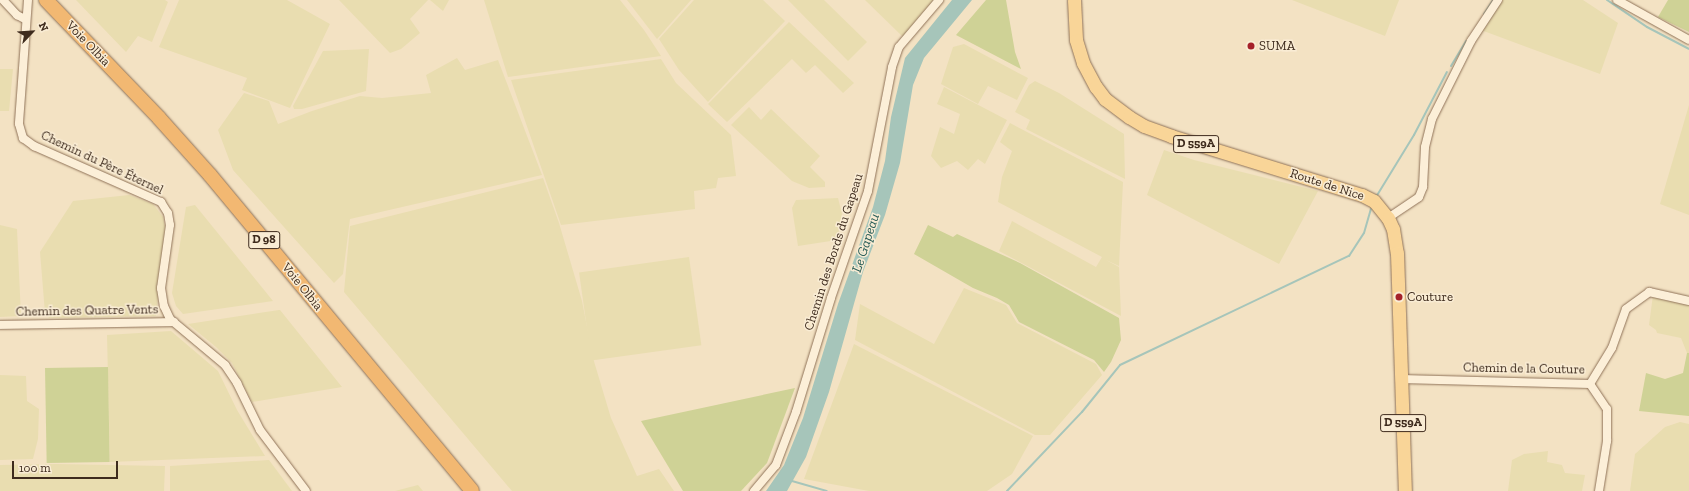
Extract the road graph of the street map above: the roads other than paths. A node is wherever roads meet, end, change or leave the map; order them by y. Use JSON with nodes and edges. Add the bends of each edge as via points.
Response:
{"nodes":[{"id":1,"x":3,"y":0,"type":"edge"},
{"id":2,"x":28,"y":0,"type":"edge"},
{"id":3,"x":46,"y":0,"type":"edge"},
{"id":4,"x":55,"y":0,"type":"edge"},
{"id":5,"x":939,"y":0,"type":"edge"},
{"id":6,"x":1074,"y":0,"type":"edge"},
{"id":7,"x":1498,"y":0,"type":"edge"},
{"id":8,"x":1617,"y":0,"type":"edge"},
{"id":9,"x":25,"y":20,"type":"junction"},
{"id":10,"x":1689,"y":40,"type":"edge"},
{"id":11,"x":1388,"y":218,"type":"junction"},
{"id":12,"x":1689,"y":301,"type":"edge"},
{"id":13,"x":174,"y":322,"type":"junction"},
{"id":14,"x":0,"y":325,"type":"edge"},
{"id":15,"x":1402,"y":379,"type":"junction"},
{"id":16,"x":1590,"y":384,"type":"junction"},
{"id":17,"x":306,"y":491,"type":"edge"},
{"id":18,"x":472,"y":491,"type":"edge"},
{"id":19,"x":480,"y":491,"type":"edge"},
{"id":20,"x":754,"y":491,"type":"edge"},
{"id":21,"x":1405,"y":491,"type":"edge"},
{"id":22,"x":1599,"y":491,"type":"edge"}],
"edges":[{"from":1,"to":9,"type":"street"},
{"from":2,"to":9,"type":"street","name":"Chemin du Père Éternel"},
{"from":3,"to":18,"type":"highway","name":"Voie Olbia","number":"D 98","via":[[210,175]]},
{"from":4,"to":19,"type":"highway","name":"Voie Olbia","number":"D 98","via":[[130,77],[222,180]]},
{"from":5,"to":20,"type":"street","name":"Chemin des Bords du Gapeau","via":[[900,47],[892,68],[868,191],[831,298],[796,412],[776,465]]},
{"from":6,"to":11,"type":"main road","name":"Route de Nice","number":"D 559A","via":[[1076,40],[1083,63],[1105,99],[1129,117],[1144,126],[1171,136],[1362,195],[1374,201]]},
{"from":7,"to":11,"type":"street","via":[[1470,41],[1432,119],[1425,147],[1423,187],[1419,197]]},
{"from":8,"to":10,"type":"street"},
{"from":9,"to":13,"type":"street","name":"Chemin du Père Éternel","via":[[19,124],[23,138],[34,146],[161,202],[168,213],[170,225],[162,288],[164,306]]},
{"from":11,"to":15,"type":"main road","name":"Route de Nice","number":"D 559A","via":[[1393,229],[1397,253]]},
{"from":12,"to":16,"type":"street","name":"Chemin de la Couture","via":[[1649,292],[1626,309],[1612,348]]},
{"from":13,"to":14,"type":"street","name":"Chemin des Quatre Vents"},
{"from":13,"to":17,"type":"street","name":"Chemin du Père Éternel","via":[[225,365],[237,383],[260,430]]},
{"from":15,"to":16,"type":"street","name":"Chemin de la Couture"},
{"from":15,"to":21,"type":"main road","name":"Route de Nice","number":"D 559A"},
{"from":16,"to":22,"type":"street","via":[[1607,409],[1607,442]]}]}
